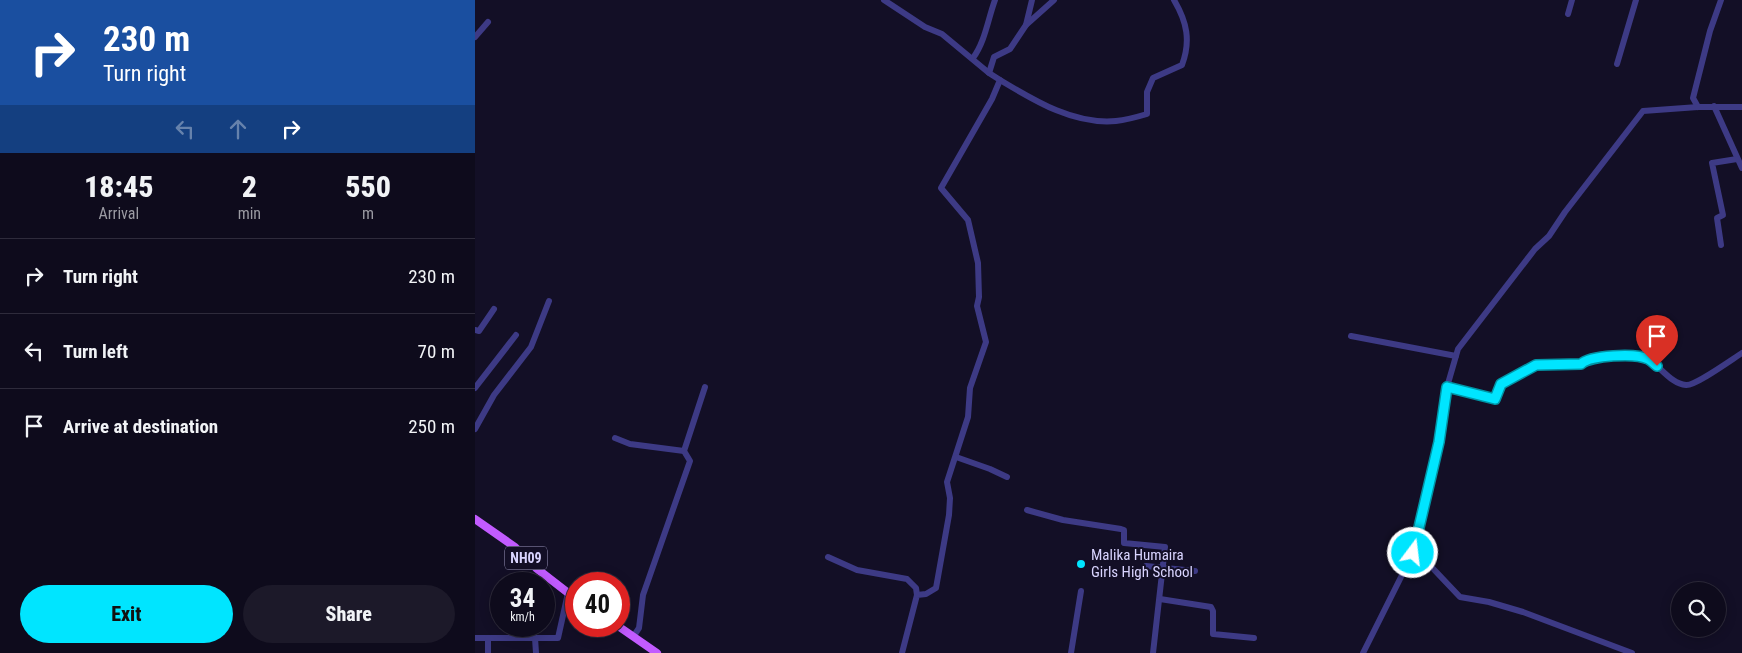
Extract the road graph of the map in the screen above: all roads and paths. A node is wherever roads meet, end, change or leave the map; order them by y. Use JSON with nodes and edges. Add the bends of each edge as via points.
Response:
{"nodes":[{"id":1,"x":884,"y":0,"type":"edge"},
{"id":2,"x":995,"y":0,"type":"edge"},
{"id":3,"x":1031,"y":0,"type":"edge"},
{"id":4,"x":1054,"y":0,"type":"edge"},
{"id":5,"x":1174,"y":0,"type":"edge"},
{"id":6,"x":1571,"y":0,"type":"edge"},
{"id":7,"x":1636,"y":0,"type":"edge"},
{"id":8,"x":1721,"y":0,"type":"edge"},
{"id":9,"x":1568,"y":14,"type":"dead end"},
{"id":10,"x":488,"y":22,"type":"dead end"},
{"id":11,"x":1026,"y":25,"type":"junction"},
{"id":12,"x":475,"y":37,"type":"edge"},
{"id":13,"x":973,"y":58,"type":"junction"},
{"id":14,"x":1617,"y":64,"type":"dead end"},
{"id":15,"x":989,"y":73,"type":"junction"},
{"id":16,"x":1000,"y":80,"type":"junction"},
{"id":17,"x":1714,"y":106,"type":"junction"},
{"id":18,"x":1698,"y":107,"type":"junction"},
{"id":19,"x":1742,"y":107,"type":"edge"},
{"id":20,"x":1737,"y":159,"type":"junction"},
{"id":21,"x":1742,"y":168,"type":"edge"},
{"id":22,"x":1721,"y":245,"type":"dead end"},
{"id":23,"x":549,"y":301,"type":"dead end"},
{"id":24,"x":494,"y":309,"type":"dead end"},
{"id":25,"x":475,"y":330,"type":"edge"},
{"id":26,"x":516,"y":335,"type":"dead end"},
{"id":27,"x":1351,"y":336,"type":"dead end"},
{"id":28,"x":1742,"y":353,"type":"edge"},
{"id":29,"x":1456,"y":356,"type":"junction"},
{"id":30,"x":705,"y":387,"type":"dead end"},
{"id":31,"x":1447,"y":387,"type":"junction"},
{"id":32,"x":475,"y":388,"type":"edge"},
{"id":33,"x":475,"y":429,"type":"edge"},
{"id":34,"x":615,"y":438,"type":"dead end"},
{"id":35,"x":684,"y":451,"type":"junction"},
{"id":36,"x":955,"y":457,"type":"junction"},
{"id":37,"x":1007,"y":477,"type":"dead end"},
{"id":38,"x":1027,"y":510,"type":"dead end"},
{"id":39,"x":475,"y":519,"type":"edge"},
{"id":40,"x":1413,"y":553,"type":"junction"},
{"id":41,"x":828,"y":557,"type":"dead end"},
{"id":42,"x":1145,"y":566,"type":"dead end"},
{"id":43,"x":1164,"y":567,"type":"junction"},
{"id":44,"x":1195,"y":572,"type":"dead end"},
{"id":45,"x":1081,"y":590,"type":"dead end"},
{"id":46,"x":565,"y":591,"type":"edge"},
{"id":47,"x":917,"y":595,"type":"junction"},
{"id":48,"x":1160,"y":599,"type":"junction"},
{"id":49,"x":565,"y":606,"type":"edge"},
{"id":50,"x":630,"y":635,"type":"edge"},
{"id":51,"x":633,"y":637,"type":"junction"},
{"id":52,"x":475,"y":638,"type":"edge"},
{"id":53,"x":488,"y":638,"type":"junction"},
{"id":54,"x":535,"y":638,"type":"junction"},
{"id":55,"x":1254,"y":638,"type":"dead end"},
{"id":56,"x":487,"y":653,"type":"edge"},
{"id":57,"x":535,"y":653,"type":"edge"},
{"id":58,"x":657,"y":653,"type":"edge"},
{"id":59,"x":902,"y":653,"type":"edge"},
{"id":60,"x":1071,"y":653,"type":"edge"},
{"id":61,"x":1153,"y":653,"type":"edge"},
{"id":62,"x":1363,"y":653,"type":"edge"},
{"id":63,"x":1632,"y":653,"type":"edge"}],
"edges":[{"from":1,"to":13,"type":"street","via":[[925,27],[942,34]]},
{"from":2,"to":13,"type":"street","via":[[981,47]]},
{"from":3,"to":11,"type":"street"},
{"from":4,"to":11,"type":"street"},
{"from":5,"to":16,"type":"street","via":[[1188,34],[1187,51],[1182,65],[1153,78],[1147,92],[1147,114],[1116,121],[1077,118]]},
{"from":6,"to":9,"type":"street"},
{"from":7,"to":14,"type":"street"},
{"from":8,"to":18,"type":"street","via":[[1693,98]]},
{"from":10,"to":12,"type":"street"},
{"from":11,"to":15,"type":"street","via":[[1010,49],[994,57]]},
{"from":13,"to":15,"type":"street"},
{"from":15,"to":16,"type":"street"},
{"from":16,"to":36,"type":"street","via":[[992,100],[941,188],[968,220],[978,263],[977,306],[985,342],[970,388],[968,417]]},
{"from":17,"to":18,"type":"street"},
{"from":17,"to":19,"type":"street"},
{"from":17,"to":20,"type":"street"},
{"from":18,"to":29,"type":"street","via":[[1643,111],[1549,236],[1482,315]]},
{"from":20,"to":21,"type":"street"},
{"from":20,"to":22,"type":"street","via":[[1712,163],[1723,215],[1717,218]]},
{"from":23,"to":33,"type":"street","via":[[531,347],[494,396]]},
{"from":24,"to":25,"type":"street","via":[[479,331]]},
{"from":26,"to":32,"type":"street"},
{"from":27,"to":29,"type":"street"},
{"from":28,"to":31,"type":"street","via":[[1708,373],[1704,380],[1688,386],[1679,384],[1647,358],[1611,356],[1586,359],[1581,364],[1536,365],[1501,384],[1495,399]]},
{"from":29,"to":31,"type":"street"},
{"from":30,"to":35,"type":"street"},
{"from":31,"to":40,"type":"street","via":[[1439,442]]},
{"from":34,"to":35,"type":"street","via":[[630,444]]},
{"from":35,"to":51,"type":"street","via":[[690,461],[643,594],[639,628]]},
{"from":36,"to":37,"type":"street"},
{"from":36,"to":47,"type":"street","via":[[947,482],[949,515],[936,588]]},
{"from":38,"to":43,"type":"street","via":[[1063,520],[1124,530],[1124,543],[1165,547]]},
{"from":39,"to":46,"type":"main road","number":"NH09","via":[[515,547]]},
{"from":40,"to":62,"type":"street"},
{"from":40,"to":63,"type":"street","via":[[1423,558],[1460,597],[1523,612]]},
{"from":41,"to":47,"type":"street","via":[[857,570],[907,579],[916,588]]},
{"from":42,"to":43,"type":"street"},
{"from":43,"to":44,"type":"street"},
{"from":43,"to":48,"type":"street"},
{"from":45,"to":60,"type":"street"},
{"from":47,"to":59,"type":"street"},
{"from":48,"to":55,"type":"street","via":[[1211,607],[1213,634]]},
{"from":48,"to":61,"type":"street"},
{"from":49,"to":54,"type":"street","via":[[558,638]]},
{"from":50,"to":51,"type":"main road"},
{"from":51,"to":58,"type":"main road"},
{"from":52,"to":53,"type":"street"},
{"from":53,"to":54,"type":"street"},
{"from":53,"to":56,"type":"street"},
{"from":54,"to":57,"type":"street"}]}
